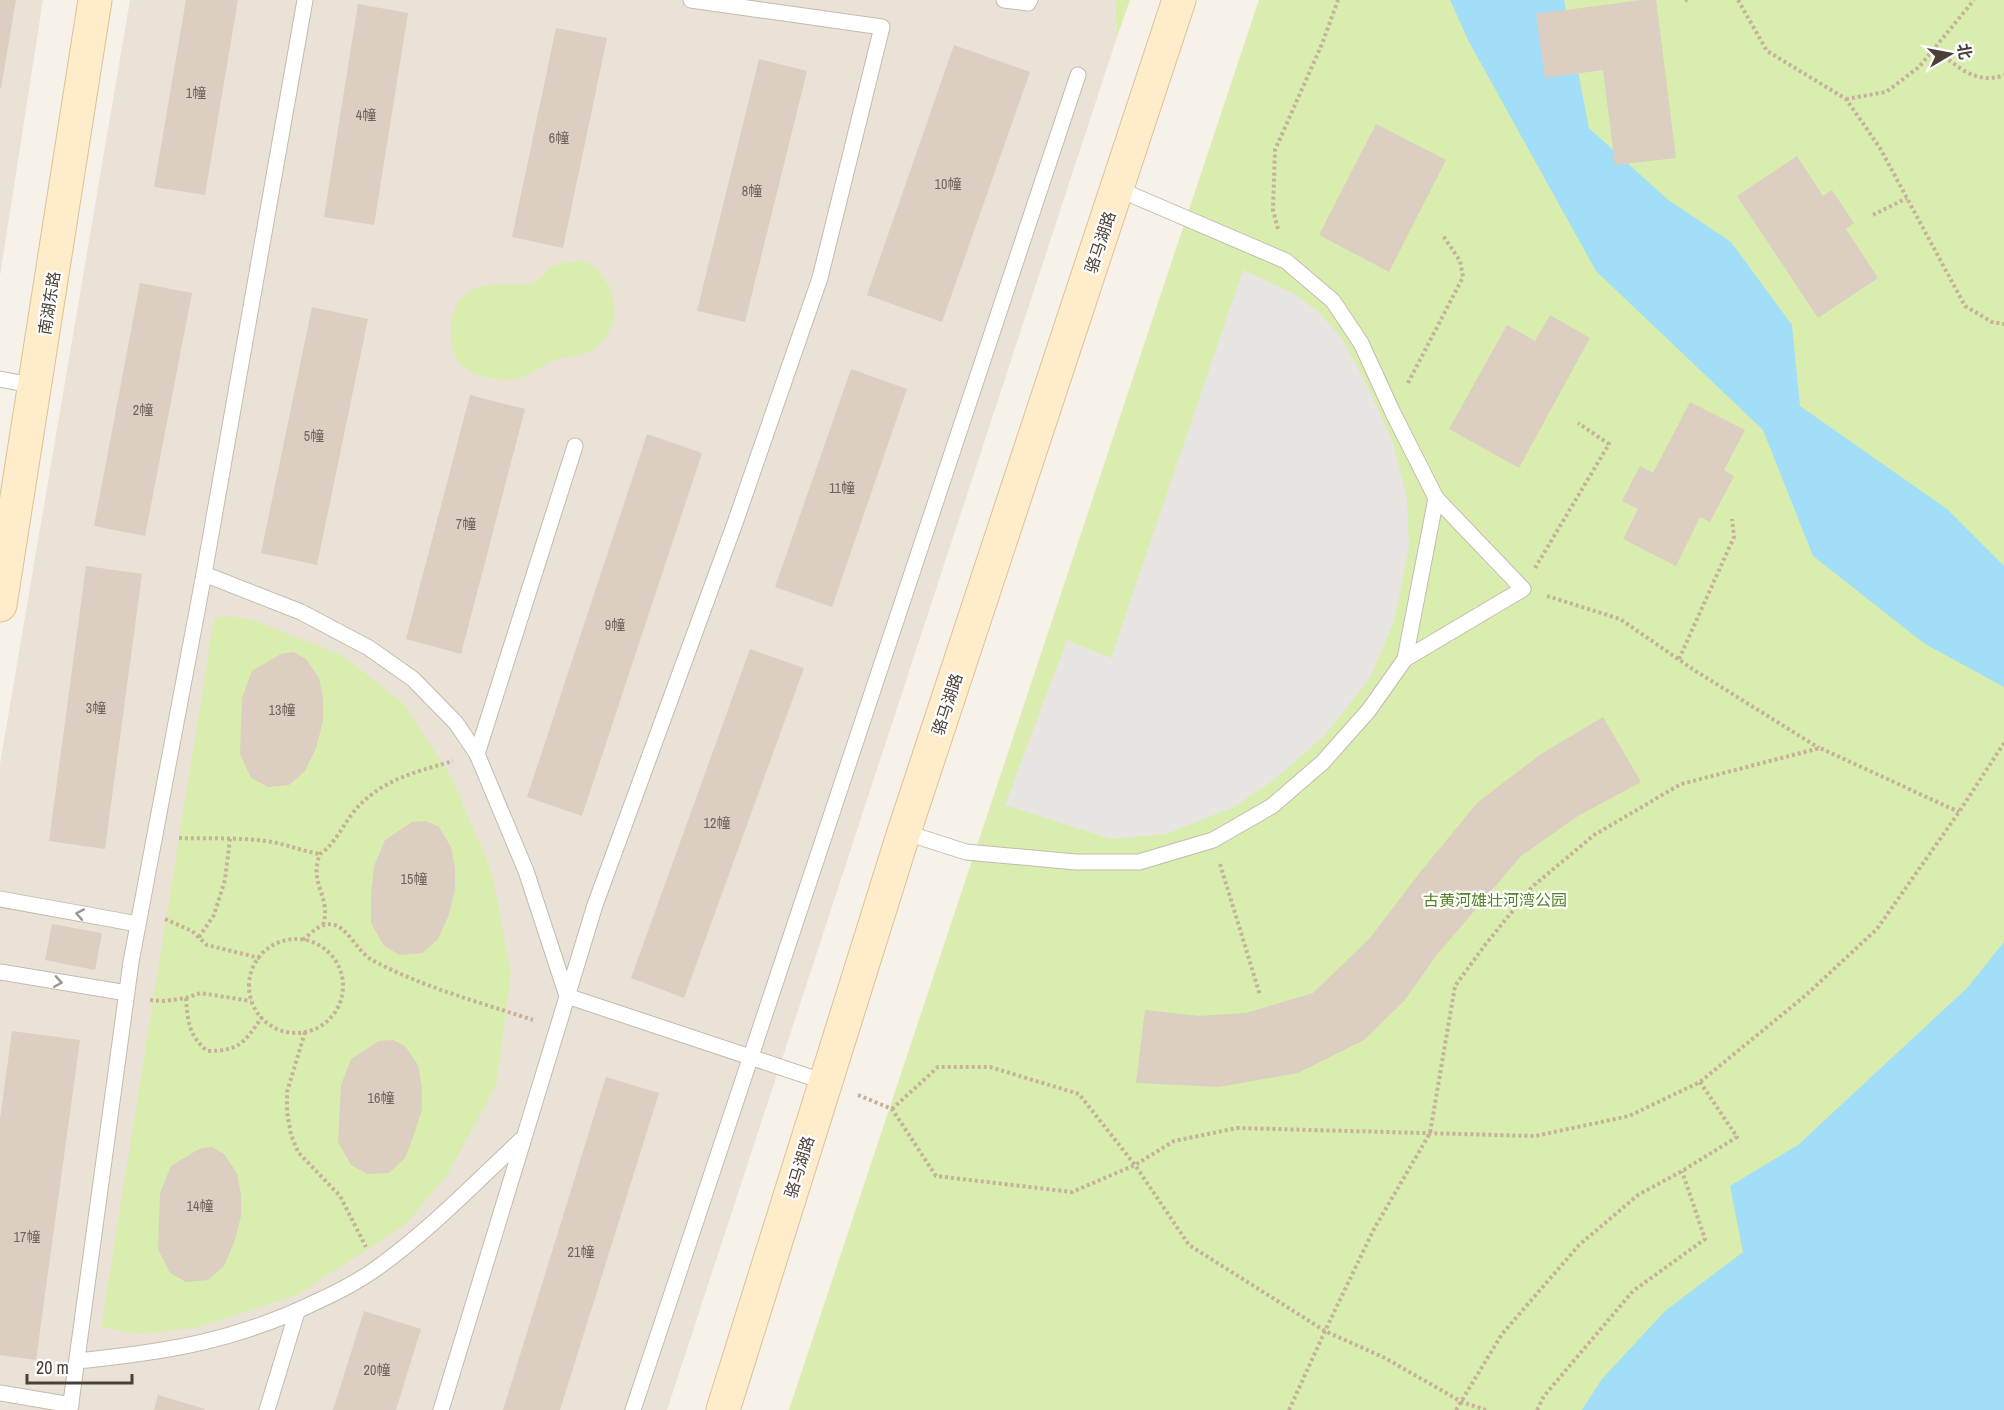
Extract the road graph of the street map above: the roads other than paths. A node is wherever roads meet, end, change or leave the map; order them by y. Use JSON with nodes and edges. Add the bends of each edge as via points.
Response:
{"nodes":[{"id":1,"x":95,"y":0,"type":"edge"},
{"id":2,"x":305,"y":0,"type":"edge"},
{"id":3,"x":691,"y":0,"type":"edge"},
{"id":4,"x":1004,"y":0,"type":"edge"},
{"id":5,"x":1030,"y":0,"type":"edge"},
{"id":6,"x":1179,"y":0,"type":"edge"},
{"id":7,"x":1078,"y":75,"type":"dead end"},
{"id":8,"x":1118,"y":189,"type":"junction"},
{"id":9,"x":0,"y":379,"type":"edge"},
{"id":10,"x":36,"y":386,"type":"junction"},
{"id":11,"x":575,"y":446,"type":"dead end"},
{"id":12,"x":1436,"y":498,"type":"junction"},
{"id":13,"x":204,"y":574,"type":"junction"},
{"id":14,"x":0,"y":605,"type":"edge"},
{"id":15,"x":1405,"y":659,"type":"junction"},
{"id":16,"x":477,"y":754,"type":"junction"},
{"id":17,"x":904,"y":832,"type":"junction"},
{"id":18,"x":0,"y":899,"type":"edge"},
{"id":19,"x":139,"y":919,"type":"junction"},
{"id":20,"x":0,"y":972,"type":"edge"},
{"id":21,"x":126,"y":995,"type":"junction"},
{"id":22,"x":567,"y":996,"type":"junction"},
{"id":23,"x":750,"y":1057,"type":"junction"},
{"id":24,"x":825,"y":1082,"type":"junction"},
{"id":25,"x":524,"y":1138,"type":"junction"},
{"id":26,"x":297,"y":1312,"type":"junction"},
{"id":27,"x":77,"y":1361,"type":"junction"},
{"id":28,"x":0,"y":1393,"type":"edge"},
{"id":29,"x":71,"y":1408,"type":"edge"},
{"id":30,"x":267,"y":1410,"type":"edge"},
{"id":31,"x":441,"y":1410,"type":"edge"},
{"id":32,"x":633,"y":1410,"type":"edge"},
{"id":33,"x":723,"y":1410,"type":"edge"}],
"edges":[{"from":1,"to":10,"type":"street","name":"南湖东路"},
{"from":2,"to":13,"type":"lane"},
{"from":3,"to":22,"type":"lane","via":[[882,27],[820,278],[595,905]]},
{"from":4,"to":5,"type":"lane"},
{"from":6,"to":8,"type":"street","name":"骆马湖路"},
{"from":7,"to":23,"type":"lane"},
{"from":8,"to":12,"type":"lane","via":[[1286,261],[1333,301],[1361,343]]},
{"from":8,"to":17,"type":"street","name":"骆马湖路"},
{"from":9,"to":10,"type":"lane"},
{"from":10,"to":14,"type":"street","name":"南湖东路"},
{"from":11,"to":16,"type":"lane"},
{"from":12,"to":15,"type":"lane"},
{"from":12,"to":15,"type":"lane","via":[[1523,589]]},
{"from":13,"to":16,"type":"lane","via":[[301,612],[369,648],[434,699]]},
{"from":13,"to":19,"type":"lane"},
{"from":15,"to":17,"type":"lane","via":[[1369,710],[1323,762],[1272,807],[1213,840],[1139,862],[1076,862],[966,852]]},
{"from":16,"to":22,"type":"lane","via":[[526,871]]},
{"from":17,"to":24,"type":"street","name":"骆马湖路"},
{"from":19,"to":18,"type":"lane","one_way":true},
{"from":19,"to":21,"type":"lane"},
{"from":20,"to":21,"type":"lane","one_way":true},
{"from":21,"to":27,"type":"lane"},
{"from":22,"to":23,"type":"lane"},
{"from":22,"to":25,"type":"lane"},
{"from":23,"to":24,"type":"lane"},
{"from":23,"to":32,"type":"lane"},
{"from":24,"to":33,"type":"street","name":"骆马湖路"},
{"from":25,"to":26,"type":"lane","via":[[376,1269]]},
{"from":25,"to":31,"type":"lane"},
{"from":26,"to":27,"type":"lane","via":[[198,1345]]},
{"from":26,"to":30,"type":"lane"},
{"from":27,"to":29,"type":"lane"},
{"from":28,"to":29,"type":"lane"}]}
